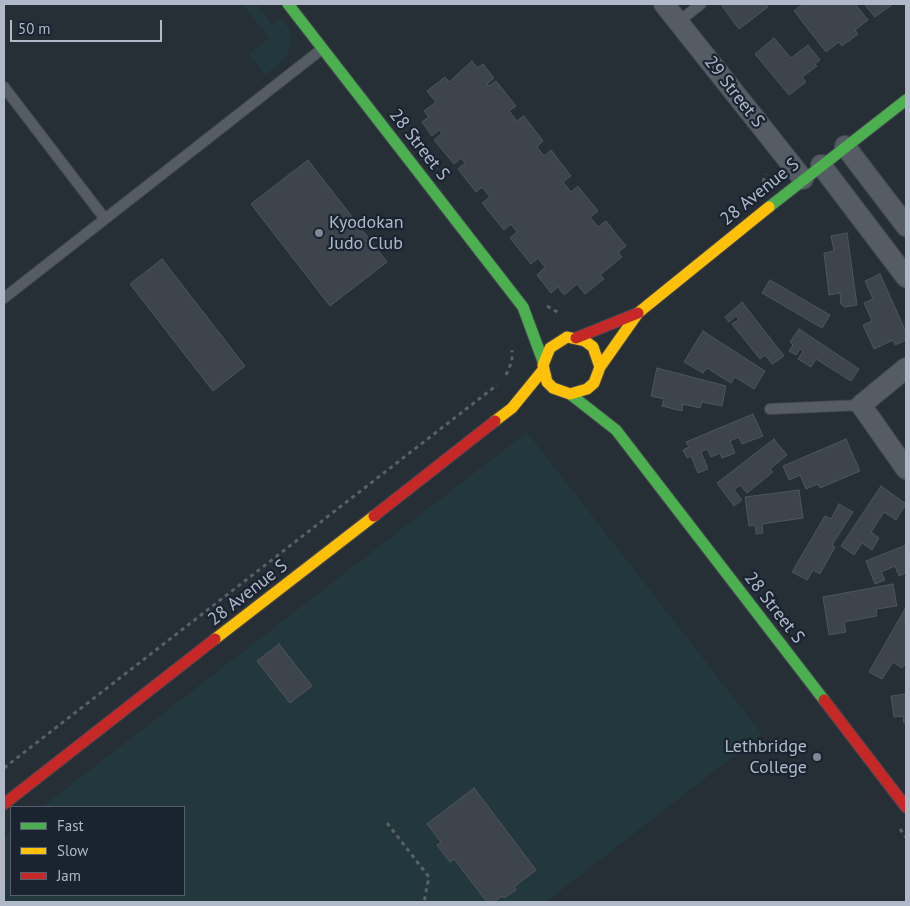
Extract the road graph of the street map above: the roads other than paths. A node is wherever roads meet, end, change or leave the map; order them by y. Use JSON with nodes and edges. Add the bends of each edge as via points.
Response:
{"nodes":[{"id":1,"x":288,"y":4,"type":"edge"},
{"id":2,"x":664,"y":4,"type":"edge"},
{"id":3,"x":701,"y":4,"type":"edge"},
{"id":4,"x":678,"y":22,"type":"junction"},
{"id":5,"x":322,"y":48,"type":"junction"},
{"id":6,"x":4,"y":87,"type":"edge"},
{"id":7,"x":906,"y":100,"type":"edge"},
{"id":8,"x":846,"y":146,"type":"junction"},
{"id":9,"x":821,"y":165,"type":"junction"},
{"id":10,"x":804,"y":179,"type":"junction"},
{"id":11,"x":105,"y":219,"type":"junction"},
{"id":12,"x":906,"y":226,"type":"edge"},
{"id":13,"x":906,"y":277,"type":"edge"},
{"id":14,"x":4,"y":298,"type":"edge"},
{"id":15,"x":523,"y":307,"type":"junction"},
{"id":16,"x":536,"y":313,"type":"dead end"},
{"id":17,"x":638,"y":314,"type":"junction"},
{"id":18,"x":554,"y":326,"type":"dead end"},
{"id":19,"x":572,"y":338,"type":"junction"},
{"id":20,"x":543,"y":365,"type":"junction"},
{"id":21,"x":600,"y":367,"type":"junction"},
{"id":22,"x":906,"y":368,"type":"edge"},
{"id":23,"x":566,"y":394,"type":"junction"},
{"id":24,"x":549,"y":398,"type":"dead end"},
{"id":25,"x":535,"y":402,"type":"dead end"},
{"id":26,"x":861,"y":405,"type":"junction"},
{"id":27,"x":512,"y":408,"type":"junction"},
{"id":28,"x":770,"y":409,"type":"dead end"},
{"id":29,"x":611,"y":410,"type":"dead end"},
{"id":30,"x":616,"y":430,"type":"junction"},
{"id":31,"x":906,"y":469,"type":"edge"},
{"id":32,"x":4,"y":804,"type":"edge"},
{"id":33,"x":906,"y":807,"type":"edge"}],
"edges":[{"from":1,"to":5,"type":"street","name":"28 Street S"},
{"from":2,"to":4,"type":"street","name":"29 Street S"},
{"from":3,"to":4,"type":"lane"},
{"from":4,"to":10,"type":"street","name":"29 Street S"},
{"from":5,"to":11,"type":"lane"},
{"from":5,"to":15,"type":"street","name":"28 Street S"},
{"from":6,"to":11,"type":"lane"},
{"from":7,"to":8,"type":"street","name":"28 Avenue S"},
{"from":8,"to":9,"type":"street","name":"28 Avenue S"},
{"from":8,"to":12,"type":"street"},
{"from":9,"to":10,"type":"street","name":"28 Avenue S"},
{"from":9,"to":13,"type":"street"},
{"from":10,"to":17,"type":"street","name":"28 Avenue S"},
{"from":11,"to":14,"type":"lane"},
{"from":15,"to":16,"type":"street"},
{"from":15,"to":20,"type":"street"},
{"from":17,"to":19,"type":"street"},
{"from":17,"to":21,"type":"street"},
{"from":18,"to":19,"type":"street"},
{"from":19,"to":20,"type":"street","via":[[550,348]]},
{"from":19,"to":21,"type":"street","via":[[592,348]]},
{"from":20,"to":23,"type":"street","via":[[547,382]]},
{"from":20,"to":27,"type":"street"},
{"from":21,"to":23,"type":"street","via":[[598,383]]},
{"from":22,"to":26,"type":"street"},
{"from":23,"to":24,"type":"street"},
{"from":23,"to":30,"type":"street"},
{"from":25,"to":27,"type":"street"},
{"from":26,"to":28,"type":"lane"},
{"from":26,"to":31,"type":"street"},
{"from":27,"to":32,"type":"street","name":"28 Avenue S"},
{"from":29,"to":30,"type":"street"},
{"from":30,"to":33,"type":"street","name":"28 Street S"}]}
